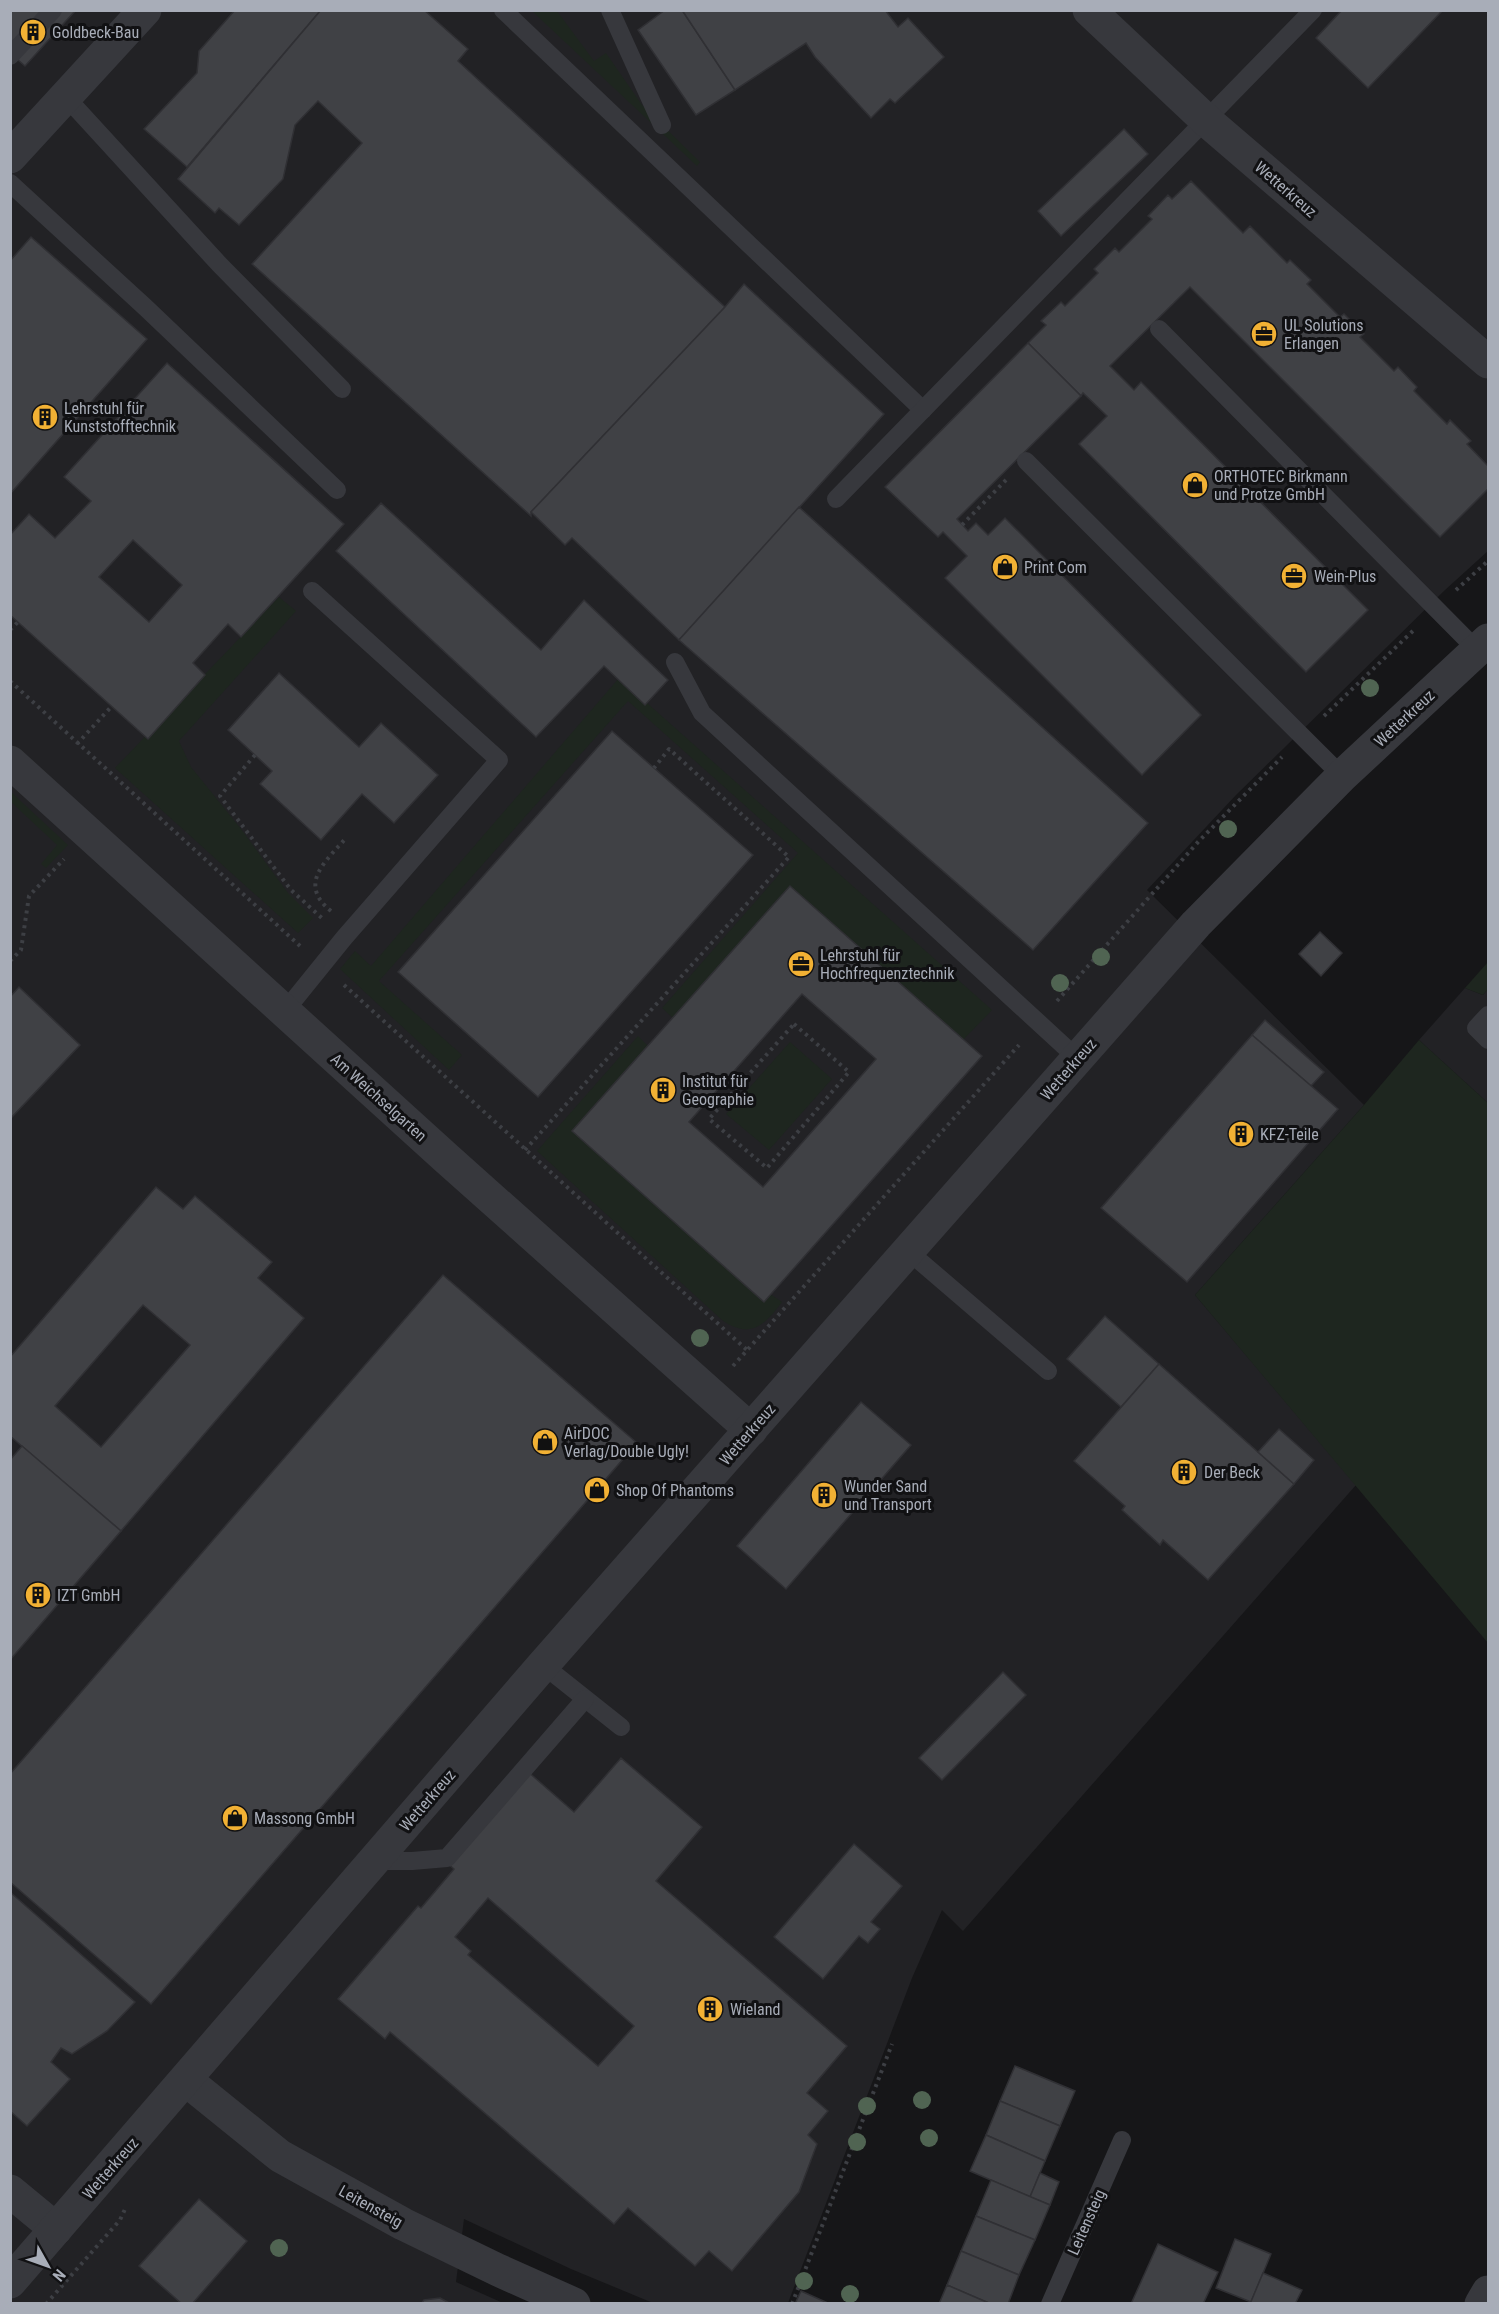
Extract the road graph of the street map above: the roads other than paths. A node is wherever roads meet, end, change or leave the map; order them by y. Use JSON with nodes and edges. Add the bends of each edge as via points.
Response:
{"nodes":[{"id":1,"x":53,"y":10,"type":"edge"},
{"id":2,"x":145,"y":10,"type":"edge"},
{"id":3,"x":503,"y":10,"type":"edge"},
{"id":4,"x":610,"y":10,"type":"edge"},
{"id":5,"x":1089,"y":10,"type":"edge"},
{"id":6,"x":1313,"y":10,"type":"edge"},
{"id":7,"x":10,"y":56,"type":"edge"},
{"id":8,"x":66,"y":97,"type":"junction"},
{"id":9,"x":1207,"y":121,"type":"junction"},
{"id":10,"x":662,"y":125,"type":"dead end"},
{"id":11,"x":10,"y":157,"type":"edge"},
{"id":12,"x":10,"y":183,"type":"edge"},
{"id":13,"x":1159,"y":329,"type":"dead end"},
{"id":14,"x":1488,"y":362,"type":"edge"},
{"id":15,"x":342,"y":389,"type":"dead end"},
{"id":16,"x":923,"y":410,"type":"junction"},
{"id":17,"x":1026,"y":461,"type":"road end"},
{"id":18,"x":337,"y":490,"type":"dead end"},
{"id":19,"x":836,"y":499,"type":"dead end"},
{"id":20,"x":312,"y":591,"type":"dead end"},
{"id":21,"x":1482,"y":645,"type":"edge"},
{"id":22,"x":675,"y":662,"type":"dead end"},
{"id":23,"x":10,"y":762,"type":"edge"},
{"id":24,"x":1342,"y":776,"type":"junction"},
{"id":25,"x":285,"y":1011,"type":"junction"},
{"id":26,"x":1488,"y":1015,"type":"edge"},
{"id":27,"x":1488,"y":1040,"type":"edge"},
{"id":28,"x":1077,"y":1058,"type":"junction"},
{"id":29,"x":908,"y":1251,"type":"junction"},
{"id":30,"x":1048,"y":1371,"type":"dead end"},
{"id":31,"x":751,"y":1430,"type":"junction"},
{"id":32,"x":543,"y":1665,"type":"junction"},
{"id":33,"x":585,"y":1699,"type":"junction"},
{"id":34,"x":621,"y":1727,"type":"dead end"},
{"id":35,"x":375,"y":1861,"type":"junction"},
{"id":36,"x":186,"y":2080,"type":"junction"},
{"id":37,"x":1122,"y":2139,"type":"dead end"},
{"id":38,"x":10,"y":2191,"type":"edge"},
{"id":39,"x":56,"y":2229,"type":"junction"},
{"id":40,"x":10,"y":2282,"type":"edge"},
{"id":41,"x":1488,"y":2292,"type":"edge"},
{"id":42,"x":574,"y":2304,"type":"edge"},
{"id":43,"x":1050,"y":2304,"type":"edge"},
{"id":44,"x":1481,"y":2304,"type":"edge"}],
"edges":[{"from":1,"to":7,"type":"lane"},
{"from":2,"to":8,"type":"street"},
{"from":3,"to":16,"type":"lane"},
{"from":4,"to":10,"type":"lane"},
{"from":5,"to":9,"type":"street","name":"Wetterkreuz"},
{"from":6,"to":9,"type":"lane"},
{"from":8,"to":11,"type":"street"},
{"from":8,"to":15,"type":"lane","via":[[219,264]]},
{"from":9,"to":14,"type":"street","name":"Wetterkreuz"},
{"from":9,"to":16,"type":"lane"},
{"from":12,"to":18,"type":"lane"},
{"from":13,"to":21,"type":"lane","via":[[1436,608]]},
{"from":16,"to":19,"type":"lane"},
{"from":17,"to":24,"type":"lane"},
{"from":20,"to":25,"type":"lane","via":[[499,760]]},
{"from":21,"to":24,"type":"street","name":"Wetterkreuz"},
{"from":22,"to":28,"type":"lane","via":[[702,713]]},
{"from":23,"to":25,"type":"street","name":"Am Weichselgarten"},
{"from":24,"to":28,"type":"street","name":"Wetterkreuz","via":[[1196,924]]},
{"from":25,"to":31,"type":"street","name":"Am Weichselgarten"},
{"from":26,"to":27,"type":"lane","via":[[1476,1028]]},
{"from":28,"to":29,"type":"street","name":"Wetterkreuz"},
{"from":29,"to":30,"type":"lane"},
{"from":29,"to":31,"type":"street","name":"Wetterkreuz"},
{"from":31,"to":32,"type":"street","name":"Wetterkreuz"},
{"from":32,"to":33,"type":"lane"},
{"from":32,"to":35,"type":"street","name":"Wetterkreuz"},
{"from":33,"to":34,"type":"lane"},
{"from":33,"to":35,"type":"lane","via":[[447,1858]]},
{"from":35,"to":36,"type":"street","name":"Wetterkreuz"},
{"from":36,"to":39,"type":"street","name":"Wetterkreuz"},
{"from":36,"to":42,"type":"street","name":"Leitensteig","via":[[280,2156],[403,2224]]},
{"from":37,"to":43,"type":"lane","name":"Leitensteig"},
{"from":38,"to":39,"type":"street"},
{"from":39,"to":40,"type":"street","name":"Wetterkreuz"},
{"from":41,"to":44,"type":"street"}]}
